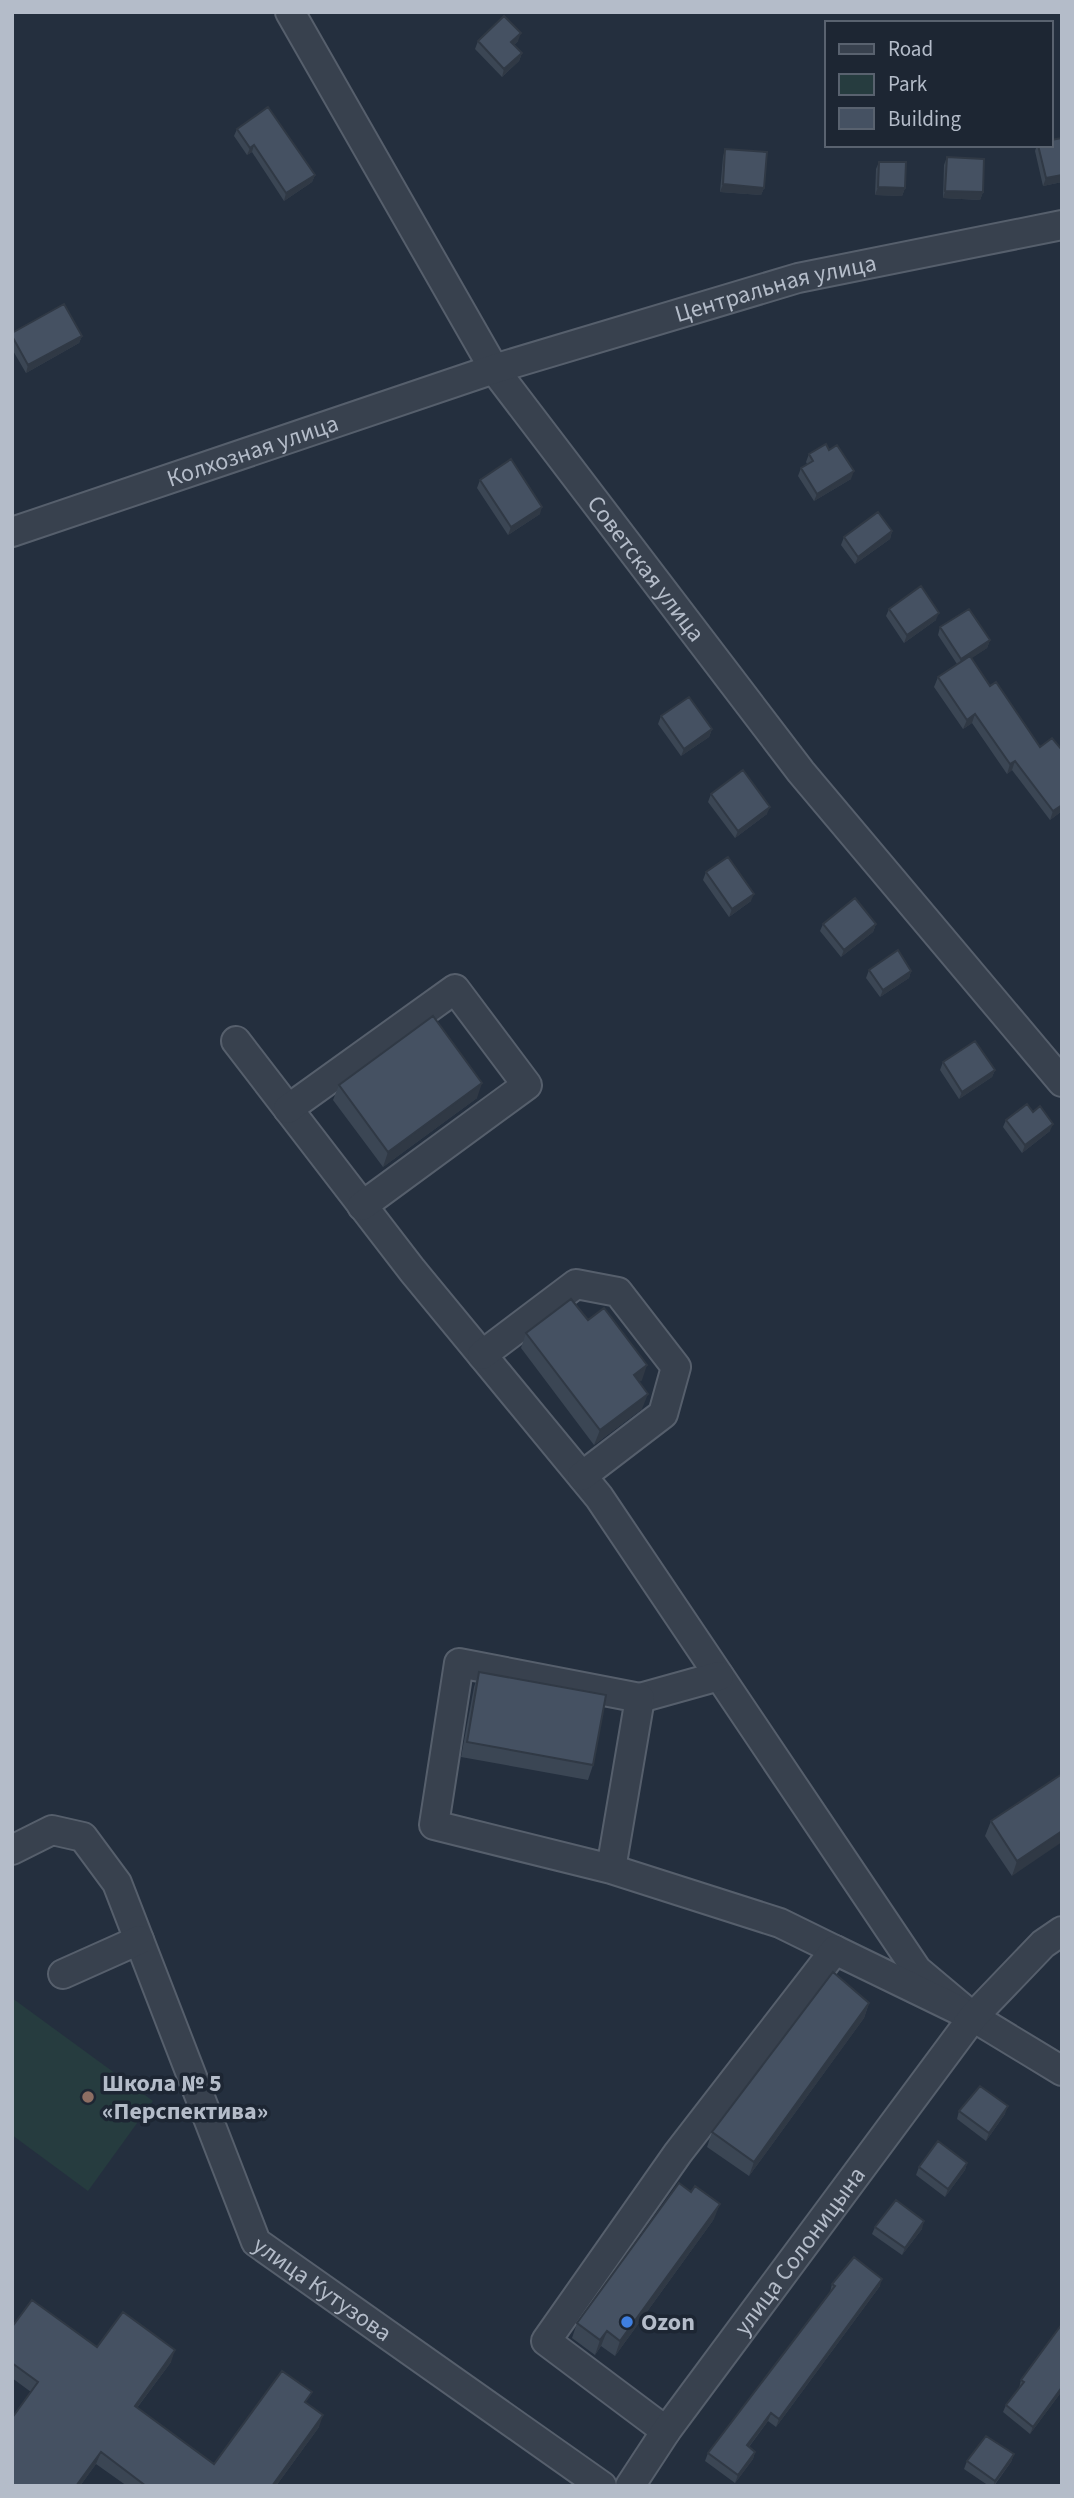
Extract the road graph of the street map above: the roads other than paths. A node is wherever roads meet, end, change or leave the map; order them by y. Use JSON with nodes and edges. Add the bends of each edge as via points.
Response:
{"nodes":[{"id":1,"x":290,"y":12,"type":"edge"},
{"id":2,"x":1062,"y":225,"type":"edge"},
{"id":3,"x":494,"y":369,"type":"junction"},
{"id":4,"x":12,"y":532,"type":"edge"},
{"id":5,"x":236,"y":1041,"type":"dead end"},
{"id":6,"x":1062,"y":1082,"type":"edge"},
{"id":7,"x":288,"y":1109,"type":"junction"},
{"id":8,"x":362,"y":1206,"type":"junction"},
{"id":9,"x":482,"y":1355,"type":"junction"},
{"id":10,"x":582,"y":1476,"type":"junction"},
{"id":11,"x":719,"y":1676,"type":"junction"},
{"id":12,"x":640,"y":1698,"type":"junction"},
{"id":13,"x":12,"y":1850,"type":"edge"},
{"id":14,"x":611,"y":1869,"type":"junction"},
{"id":15,"x":1062,"y":1931,"type":"edge"},
{"id":16,"x":139,"y":1940,"type":"junction"},
{"id":17,"x":835,"y":1950,"type":"junction"},
{"id":18,"x":63,"y":1974,"type":"dead end"},
{"id":19,"x":973,"y":2017,"type":"junction"},
{"id":20,"x":1062,"y":2071,"type":"edge"},
{"id":21,"x":666,"y":2431,"type":"junction"},
{"id":22,"x":602,"y":2486,"type":"edge"},
{"id":23,"x":630,"y":2486,"type":"edge"}],
"edges":[{"from":1,"to":3,"type":"street","name":"Советская улица"},
{"from":2,"to":3,"type":"street","name":"Центральная улица","via":[[798,278]]},
{"from":3,"to":4,"type":"street","name":"Колхозная улица"},
{"from":3,"to":6,"type":"street","name":"Советская улица","via":[[801,772]]},
{"from":5,"to":7,"type":"street"},
{"from":7,"to":8,"type":"street"},
{"from":7,"to":8,"type":"street","via":[[455,989],[527,1085]]},
{"from":8,"to":9,"type":"street"},
{"from":9,"to":10,"type":"street"},
{"from":9,"to":10,"type":"street","via":[[576,1284],[618,1292],[676,1367],[663,1414]]},
{"from":10,"to":11,"type":"street"},
{"from":11,"to":12,"type":"street"},
{"from":11,"to":19,"type":"street","via":[[917,1970]]},
{"from":12,"to":14,"type":"street"},
{"from":12,"to":14,"type":"street","via":[[459,1663],[435,1825]]},
{"from":13,"to":16,"type":"street","name":"улица Кутузова","via":[[52,1830],[83,1837],[117,1883]]},
{"from":14,"to":17,"type":"street","via":[[780,1923]]},
{"from":15,"to":19,"type":"street","name":"улица Солоницына","via":[[1043,1944]]},
{"from":16,"to":18,"type":"street"},
{"from":16,"to":22,"type":"street","name":"улица Кутузова","via":[[256,2242]]},
{"from":17,"to":19,"type":"street"},
{"from":17,"to":21,"type":"street","via":[[678,2153],[547,2341]]},
{"from":19,"to":20,"type":"street"},
{"from":19,"to":21,"type":"street","name":"улица Солоницына"},
{"from":21,"to":23,"type":"street","name":"улица Солоницына"}]}
